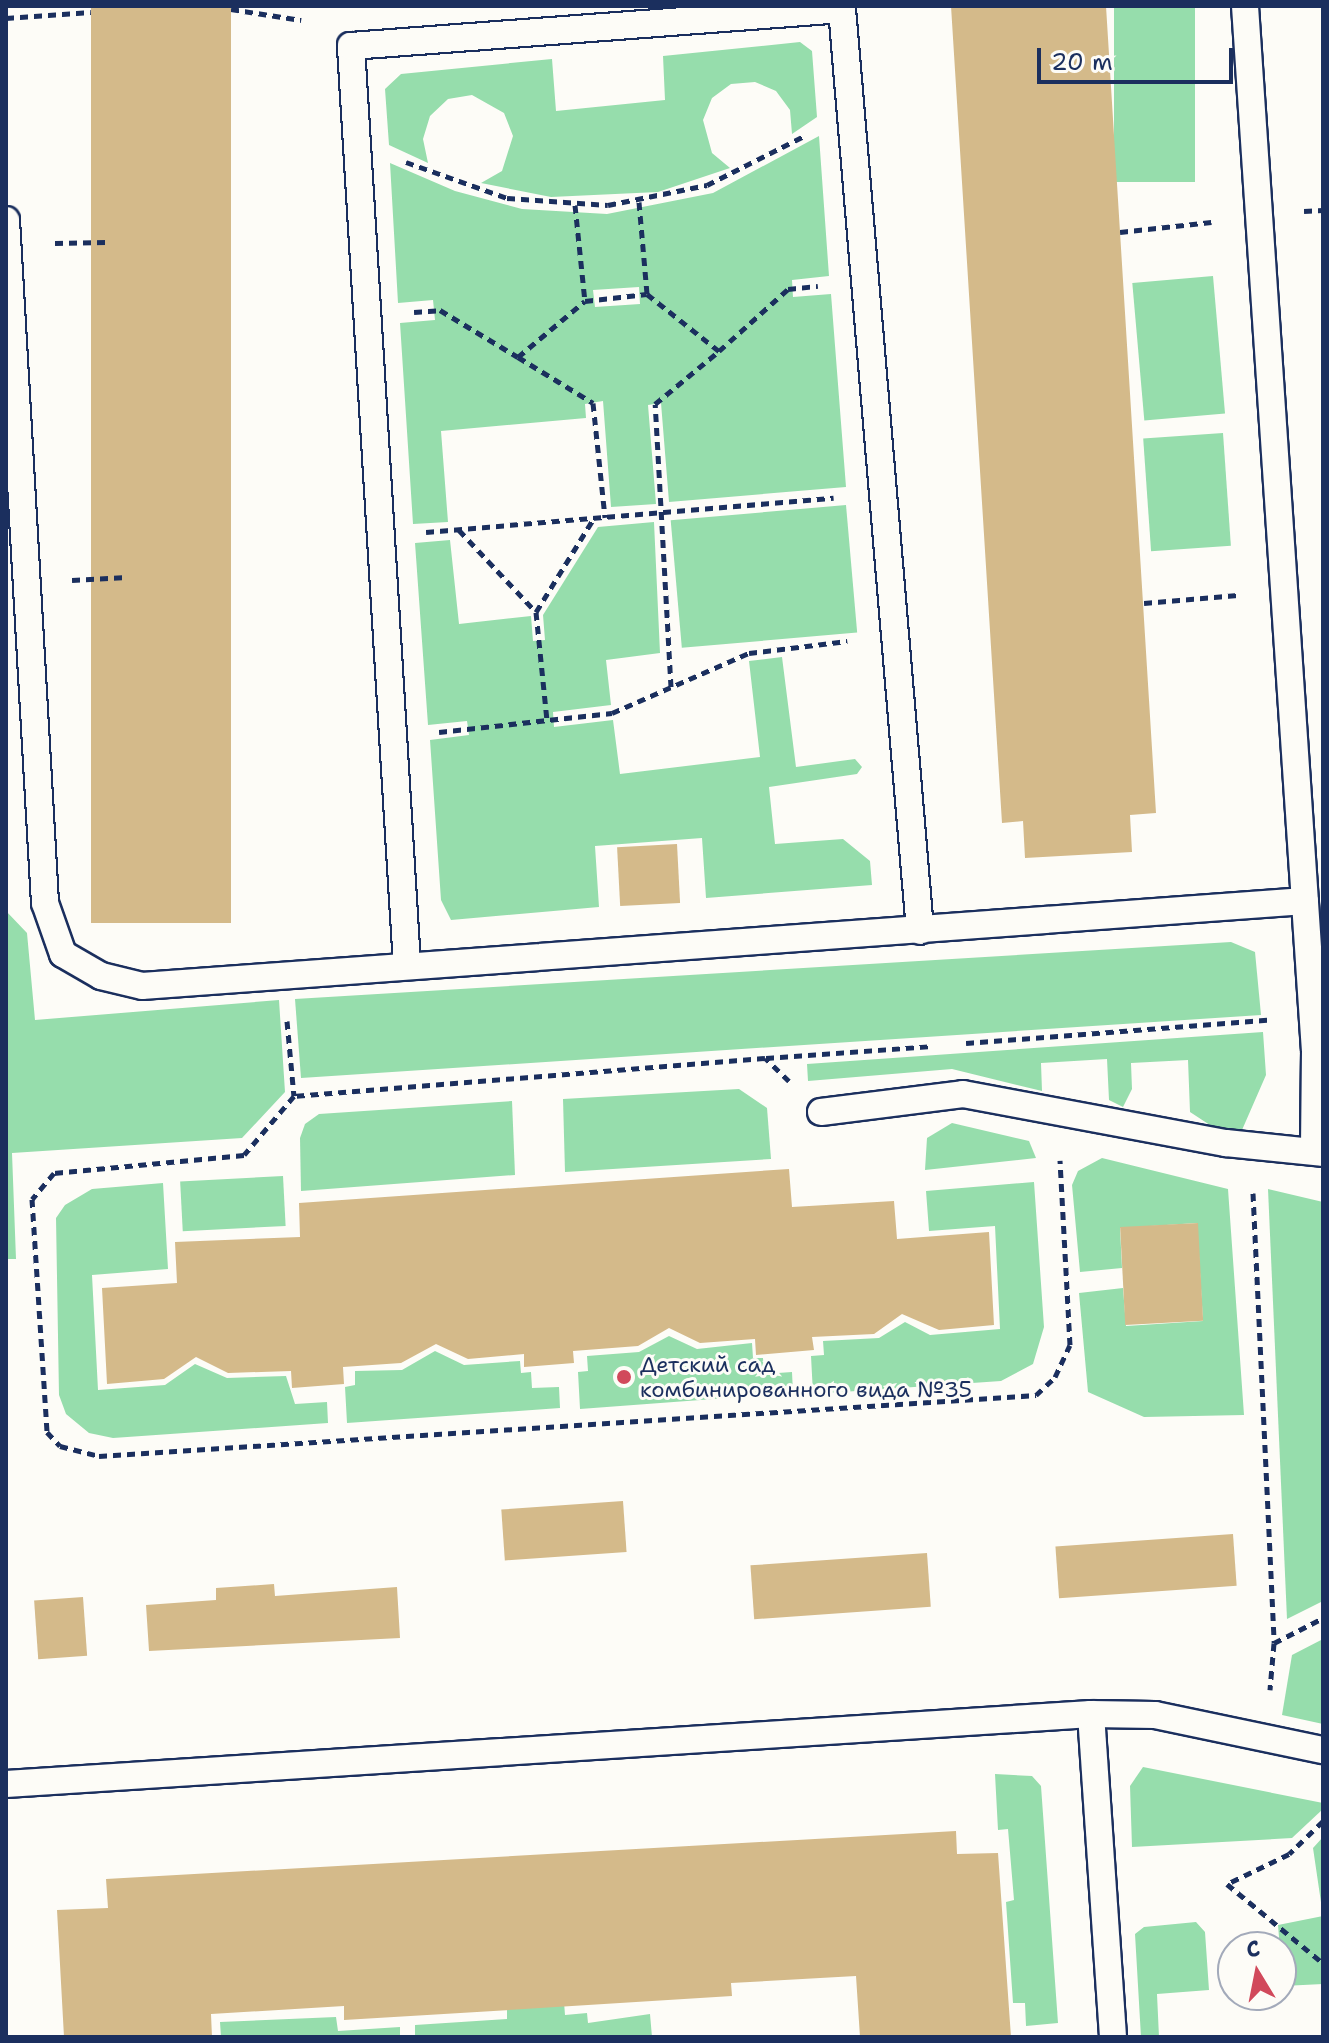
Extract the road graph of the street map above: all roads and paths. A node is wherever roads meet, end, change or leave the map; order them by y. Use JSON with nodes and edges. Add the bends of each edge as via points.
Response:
{"nodes":[{"id":1,"x":1245,"y":6,"type":"edge"},
{"id":2,"x":231,"y":9,"type":"dead end"},
{"id":3,"x":91,"y":12,"type":"dead end"},
{"id":4,"x":6,"y":18,"type":"edge"},
{"id":5,"x":301,"y":20,"type":"dead end"},
{"id":6,"x":818,"y":127,"type":"dead end"},
{"id":7,"x":401,"y":160,"type":"dead end"},
{"id":8,"x":639,"y":202,"type":"junction"},
{"id":9,"x":575,"y":205,"type":"junction"},
{"id":10,"x":6,"y":220,"type":"edge"},
{"id":11,"x":1219,"y":221,"type":"dead end"},
{"id":12,"x":1120,"y":232,"type":"dead end"},
{"id":13,"x":830,"y":285,"type":"dead end"},
{"id":14,"x":647,"y":294,"type":"junction"},
{"id":15,"x":585,"y":301,"type":"junction"},
{"id":16,"x":399,"y":314,"type":"dead end"},
{"id":17,"x":719,"y":351,"type":"junction"},
{"id":18,"x":518,"y":357,"type":"junction"},
{"id":19,"x":846,"y":497,"type":"dead end"},
{"id":20,"x":663,"y":512,"type":"junction"},
{"id":21,"x":605,"y":517,"type":"junction"},
{"id":22,"x":594,"y":518,"type":"junction"},
{"id":23,"x":459,"y":530,"type":"junction"},
{"id":24,"x":414,"y":533,"type":"dead end"},
{"id":25,"x":1242,"y":595,"type":"dead end"},
{"id":26,"x":1144,"y":603,"type":"dead end"},
{"id":27,"x":536,"y":612,"type":"junction"},
{"id":28,"x":895,"y":635,"type":"junction"},
{"id":29,"x":671,"y":687,"type":"junction"},
{"id":30,"x":547,"y":721,"type":"junction"},
{"id":31,"x":429,"y":733,"type":"dead end"},
{"id":32,"x":1305,"y":901,"type":"junction"},
{"id":33,"x":920,"y":931,"type":"junction"},
{"id":34,"x":407,"y":965,"type":"junction"},
{"id":35,"x":283,"y":976,"type":"junction"},
{"id":36,"x":1269,"y":1020,"type":"dead end"},
{"id":37,"x":952,"y":1044,"type":"dead end"},
{"id":38,"x":937,"y":1045,"type":"dead end"},
{"id":39,"x":765,"y":1058,"type":"junction"},
{"id":40,"x":294,"y":1096,"type":"junction"},
{"id":41,"x":821,"y":1112,"type":"joint"},
{"id":42,"x":1057,"y":1114,"type":"junction"},
{"id":43,"x":1319,"y":1152,"type":"edge"},
{"id":44,"x":1252,"y":1175,"type":"dead end"},
{"id":45,"x":1323,"y":1618,"type":"edge"},
{"id":46,"x":1274,"y":1643,"type":"junction"},
{"id":47,"x":1269,"y":1697,"type":"dead end"},
{"id":48,"x":1091,"y":1714,"type":"junction"},
{"id":49,"x":1323,"y":1750,"type":"edge"},
{"id":50,"x":6,"y":1784,"type":"edge"},
{"id":51,"x":1323,"y":1821,"type":"edge"},
{"id":52,"x":1323,"y":1963,"type":"edge"},
{"id":53,"x":1113,"y":2037,"type":"edge"}],
"edges":[{"from":1,"to":32,"type":"lane"},
{"from":2,"to":5,"type":"path"},
{"from":3,"to":4,"type":"path"},
{"from":6,"to":8,"type":"path","via":[[754,167]]},
{"from":7,"to":9,"type":"path","via":[[483,193]]},
{"from":8,"to":9,"type":"path"},
{"from":8,"to":14,"type":"path"},
{"from":9,"to":15,"type":"path"},
{"from":10,"to":35,"type":"lane","via":[[40,851],[45,903],[63,954],[101,976],[142,986]]},
{"from":11,"to":12,"type":"path"},
{"from":13,"to":17,"type":"path","via":[[788,289]]},
{"from":14,"to":15,"type":"path"},
{"from":14,"to":17,"type":"path"},
{"from":15,"to":18,"type":"path"},
{"from":16,"to":18,"type":"path","via":[[440,310]]},
{"from":17,"to":20,"type":"path","via":[[655,404]]},
{"from":18,"to":21,"type":"path","via":[[593,403]]},
{"from":19,"to":20,"type":"path"},
{"from":20,"to":21,"type":"path"},
{"from":20,"to":29,"type":"path"},
{"from":21,"to":22,"type":"path"},
{"from":22,"to":23,"type":"path"},
{"from":22,"to":27,"type":"path"},
{"from":23,"to":24,"type":"path"},
{"from":23,"to":27,"type":"path"},
{"from":25,"to":26,"type":"path"},
{"from":27,"to":30,"type":"path"},
{"from":28,"to":29,"type":"path","via":[[749,653]]},
{"from":28,"to":33,"type":"lane"},
{"from":28,"to":34,"type":"lane","via":[[842,9],[351,46]]},
{"from":29,"to":30,"type":"path","via":[[612,713]]},
{"from":30,"to":31,"type":"path"},
{"from":32,"to":33,"type":"lane"},
{"from":32,"to":43,"type":"lane"},
{"from":33,"to":34,"type":"lane"},
{"from":34,"to":35,"type":"lane"},
{"from":35,"to":40,"type":"path"},
{"from":36,"to":37,"type":"path"},
{"from":38,"to":39,"type":"path"},
{"from":39,"to":40,"type":"path"},
{"from":39,"to":41,"type":"path"},
{"from":40,"to":42,"type":"path","via":[[244,1155],[78,1169],[54,1173],[38,1186],[32,1199],[47,1432],[60,1446],[99,1456],[1036,1395],[1066,1361],[1070,1345]]},
{"from":41,"to":42,"type":"lane","via":[[963,1094]]},
{"from":42,"to":43,"type":"lane"},
{"from":44,"to":46,"type":"path"},
{"from":45,"to":46,"type":"path"},
{"from":46,"to":47,"type":"path"},
{"from":48,"to":49,"type":"lane","via":[[1155,1715]]},
{"from":48,"to":50,"type":"lane"},
{"from":48,"to":53,"type":"lane"},
{"from":51,"to":52,"type":"path","via":[[1289,1854],[1227,1884]]}]}
